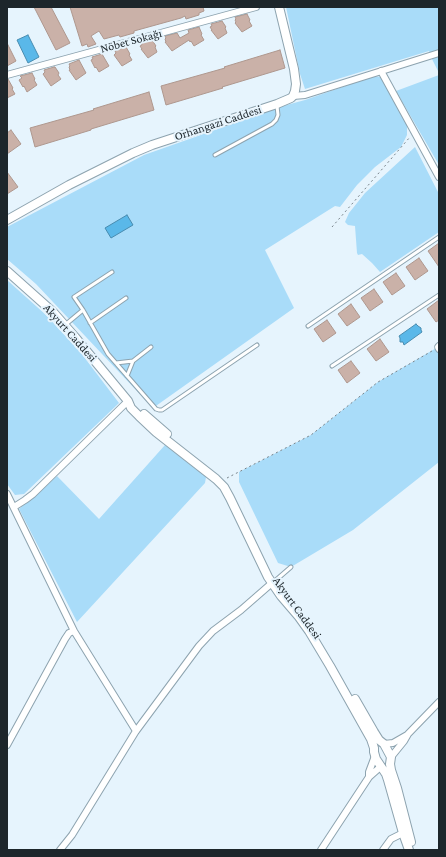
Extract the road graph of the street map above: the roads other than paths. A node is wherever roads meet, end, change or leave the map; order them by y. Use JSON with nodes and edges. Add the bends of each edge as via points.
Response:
{"nodes":[{"id":1,"x":256,"y":7,"type":"edge"},
{"id":2,"x":279,"y":7,"type":"edge"},
{"id":3,"x":439,"y":52,"type":"edge"},
{"id":4,"x":381,"y":71,"type":"junction"},
{"id":5,"x":7,"y":75,"type":"edge"},
{"id":6,"x":293,"y":96,"type":"junction"},
{"id":7,"x":277,"y":104,"type":"junction"},
{"id":8,"x":215,"y":155,"type":"dead end"},
{"id":9,"x":439,"y":177,"type":"edge"},
{"id":10,"x":7,"y":220,"type":"edge"},
{"id":11,"x":439,"y":237,"type":"edge"},
{"id":12,"x":7,"y":271,"type":"edge"},
{"id":13,"x":112,"y":272,"type":"dead end"},
{"id":14,"x":439,"y":295,"type":"edge"},
{"id":15,"x":126,"y":298,"type":"dead end"},
{"id":16,"x":83,"y":310,"type":"junction"},
{"id":17,"x":90,"y":323,"type":"junction"},
{"id":18,"x":65,"y":325,"type":"junction"},
{"id":19,"x":308,"y":326,"type":"dead end"},
{"id":20,"x":257,"y":345,"type":"dead end"},
{"id":21,"x":151,"y":347,"type":"dead end"},
{"id":22,"x":133,"y":360,"type":"junction"},
{"id":23,"x":116,"y":363,"type":"junction"},
{"id":24,"x":332,"y":366,"type":"dead end"},
{"id":25,"x":127,"y":376,"type":"junction"},
{"id":26,"x":128,"y":401,"type":"junction"},
{"id":27,"x":7,"y":494,"type":"edge"},
{"id":28,"x":14,"y":507,"type":"junction"},
{"id":29,"x":291,"y":567,"type":"dead end"},
{"id":30,"x":274,"y":582,"type":"junction"},
{"id":31,"x":74,"y":630,"type":"junction"},
{"id":32,"x":439,"y":702,"type":"edge"},
{"id":33,"x":136,"y":731,"type":"junction"},
{"id":34,"x":408,"y":734,"type":"junction"},
{"id":35,"x":384,"y":744,"type":"junction"},
{"id":36,"x":7,"y":745,"type":"edge"},
{"id":37,"x":375,"y":752,"type":"junction"},
{"id":38,"x":388,"y":763,"type":"junction"},
{"id":39,"x":369,"y":777,"type":"junction"},
{"id":40,"x":403,"y":833,"type":"junction"},
{"id":41,"x":60,"y":850,"type":"edge"},
{"id":42,"x":322,"y":850,"type":"edge"},
{"id":43,"x":383,"y":850,"type":"edge"},
{"id":44,"x":409,"y":850,"type":"edge"},
{"id":45,"x":414,"y":850,"type":"edge"}],
"edges":[{"from":1,"to":5,"type":"street","name":"Nöbet Sokağı"},
{"from":2,"to":6,"type":"street","via":[[294,69],[296,91]]},
{"from":3,"to":4,"type":"street","name":"Orhangazi Caddesi"},
{"from":4,"to":6,"type":"street","name":"Orhangazi Caddesi","via":[[305,95]]},
{"from":4,"to":9,"type":"street"},
{"from":6,"to":7,"type":"street","name":"Orhangazi Caddesi"},
{"from":7,"to":8,"type":"lane","via":[[278,115],[272,124]]},
{"from":7,"to":10,"type":"street","name":"Orhangazi Caddesi","via":[[133,153]]},
{"from":11,"to":19,"type":"lane"},
{"from":12,"to":18,"type":"street","name":"Akyurt Caddesi"},
{"from":13,"to":16,"type":"lane","via":[[74,297]]},
{"from":14,"to":24,"type":"lane"},
{"from":15,"to":17,"type":"lane"},
{"from":16,"to":17,"type":"lane"},
{"from":16,"to":18,"type":"lane"},
{"from":17,"to":23,"type":"lane"},
{"from":18,"to":26,"type":"street","name":"Akyurt Caddesi"},
{"from":20,"to":25,"type":"lane","via":[[162,410],[156,409]]},
{"from":21,"to":22,"type":"lane"},
{"from":22,"to":23,"type":"lane"},
{"from":22,"to":25,"type":"lane"},
{"from":23,"to":25,"type":"lane"},
{"from":26,"to":28,"type":"street","via":[[33,494]]},
{"from":26,"to":30,"type":"street","name":"Akyurt Caddesi","via":[[131,408],[156,432],[224,487],[264,570]]},
{"from":26,"to":30,"type":"street","name":"Akyurt Caddesi","via":[[229,486]]},
{"from":27,"to":28,"type":"street"},
{"from":28,"to":31,"type":"street"},
{"from":29,"to":30,"type":"lane"},
{"from":30,"to":33,"type":"street","via":[[213,631],[199,646]]},
{"from":30,"to":35,"type":"street","name":"Akyurt Caddesi","via":[[304,615],[319,637],[374,732]]},
{"from":30,"to":37,"type":"street","name":"Akyurt Caddesi","via":[[330,666],[371,739]]},
{"from":31,"to":33,"type":"street"},
{"from":31,"to":36,"type":"street","via":[[65,639]]},
{"from":32,"to":34,"type":"street"},
{"from":33,"to":41,"type":"street","via":[[72,835]]},
{"from":34,"to":35,"type":"street","via":[[393,744]]},
{"from":34,"to":38,"type":"street"},
{"from":35,"to":37,"type":"street","via":[[378,745]]},
{"from":35,"to":38,"type":"street","name":"Akyurt Caddesi","via":[[389,752]]},
{"from":37,"to":38,"type":"street","name":"Akyurt Caddesi","via":[[376,759]]},
{"from":37,"to":39,"type":"street"},
{"from":38,"to":39,"type":"street"},
{"from":38,"to":40,"type":"street","name":"Akyurt Caddesi","via":[[386,774]]},
{"from":38,"to":45,"type":"street","name":"Akyurt Caddesi"},
{"from":39,"to":42,"type":"street"},
{"from":40,"to":43,"type":"street","via":[[392,839]]},
{"from":40,"to":44,"type":"street","name":"Akyurt Caddesi"}]}
